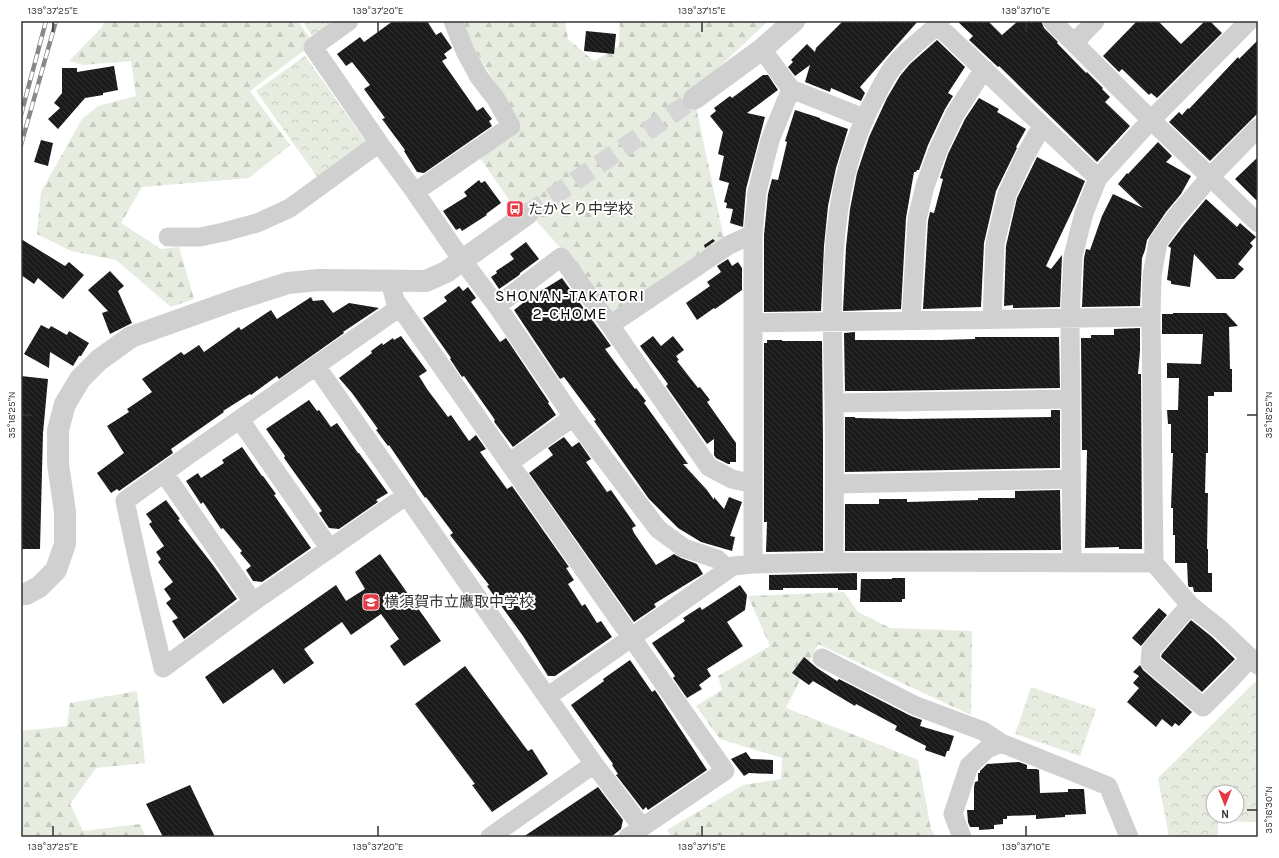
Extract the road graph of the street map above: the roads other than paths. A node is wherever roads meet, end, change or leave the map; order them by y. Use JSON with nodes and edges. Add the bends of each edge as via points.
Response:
{"nodes":[{"id":1,"x":349,"y":21,"type":"edge"},
{"id":2,"x":453,"y":21,"type":"edge"},
{"id":3,"x":794,"y":21,"type":"edge"},
{"id":4,"x":1052,"y":21,"type":"edge"},
{"id":5,"x":1095,"y":21,"type":"edge"},
{"id":6,"x":1249,"y":21,"type":"edge"},
{"id":7,"x":939,"y":23,"type":"edge"},
{"id":8,"x":1074,"y":43,"type":"junction"},
{"id":9,"x":762,"y":49,"type":"junction"},
{"id":10,"x":984,"y":69,"type":"junction"},
{"id":11,"x":791,"y":89,"type":"junction"},
{"id":12,"x":694,"y":99,"type":"tunnel mouth"},
{"id":13,"x":864,"y":118,"type":"junction"},
{"id":14,"x":1151,"y":120,"type":"junction"},
{"id":15,"x":1042,"y":126,"type":"junction"},
{"id":16,"x":1258,"y":128,"type":"edge"},
{"id":17,"x":378,"y":142,"type":"junction"},
{"id":18,"x":1211,"y":176,"type":"junction"},
{"id":19,"x":1098,"y":178,"type":"junction"},
{"id":20,"x":415,"y":192,"type":"junction"},
{"id":21,"x":526,"y":214,"type":"tunnel mouth"},
{"id":22,"x":1258,"y":223,"type":"edge"},
{"id":23,"x":753,"y":234,"type":"junction"},
{"id":24,"x":168,"y":237,"type":"dead end"},
{"id":25,"x":462,"y":260,"type":"junction"},
{"id":26,"x":390,"y":281,"type":"junction"},
{"id":27,"x":497,"y":306,"type":"junction"},
{"id":28,"x":400,"y":307,"type":"junction"},
{"id":29,"x":1150,"y":317,"type":"junction"},
{"id":30,"x":1070,"y":318,"type":"junction"},
{"id":31,"x":992,"y":319,"type":"junction"},
{"id":32,"x":911,"y":320,"type":"junction"},
{"id":33,"x":752,"y":322,"type":"junction"},
{"id":34,"x":832,"y":322,"type":"junction"},
{"id":35,"x":610,"y":325,"type":"junction"},
{"id":36,"x":316,"y":366,"type":"junction"},
{"id":37,"x":1070,"y":399,"type":"junction"},
{"id":38,"x":834,"y":402,"type":"junction"},
{"id":39,"x":573,"y":417,"type":"junction"},
{"id":40,"x":240,"y":420,"type":"junction"},
{"id":41,"x":509,"y":463,"type":"junction"},
{"id":42,"x":164,"y":473,"type":"junction"},
{"id":43,"x":1071,"y":479,"type":"junction"},
{"id":44,"x":753,"y":484,"type":"junction"},
{"id":45,"x":835,"y":484,"type":"junction"},
{"id":46,"x":407,"y":495,"type":"junction"},
{"id":47,"x":330,"y":549,"type":"junction"},
{"id":48,"x":834,"y":562,"type":"junction"},
{"id":49,"x":1072,"y":562,"type":"junction"},
{"id":50,"x":1154,"y":563,"type":"junction"},
{"id":51,"x":753,"y":564,"type":"junction"},
{"id":52,"x":728,"y":569,"type":"junction"},
{"id":53,"x":21,"y":594,"type":"edge"},
{"id":54,"x":253,"y":602,"type":"junction"},
{"id":55,"x":1190,"y":605,"type":"junction"},
{"id":56,"x":631,"y":638,"type":"junction"},
{"id":57,"x":822,"y":658,"type":"dead end"},
{"id":58,"x":1254,"y":662,"type":"edge"},
{"id":59,"x":547,"y":697,"type":"junction"},
{"id":60,"x":1001,"y":743,"type":"junction"},
{"id":61,"x":594,"y":764,"type":"junction"},
{"id":62,"x":635,"y":832,"type":"edge"},
{"id":63,"x":490,"y":837,"type":"edge"},
{"id":64,"x":962,"y":837,"type":"edge"},
{"id":65,"x":1129,"y":837,"type":"edge"}],
"edges":[{"from":1,"to":17,"type":"street","via":[[313,47]]},
{"from":2,"to":20,"type":"street","via":[[479,77],[496,99],[511,126]]},
{"from":3,"to":9,"type":"street"},
{"from":4,"to":8,"type":"street"},
{"from":5,"to":8,"type":"street"},
{"from":6,"to":14,"type":"street"},
{"from":7,"to":10,"type":"street"},
{"from":7,"to":13,"type":"street","via":[[896,62]]},
{"from":8,"to":14,"type":"street"},
{"from":9,"to":11,"type":"street"},
{"from":9,"to":12,"type":"street"},
{"from":10,"to":15,"type":"street"},
{"from":10,"to":32,"type":"street","via":[[955,114],[938,150],[926,186],[917,219]]},
{"from":11,"to":13,"type":"street"},
{"from":11,"to":23,"type":"street","via":[[770,140],[757,192]]},
{"from":13,"to":34,"type":"street","via":[[847,168],[835,229]]},
{"from":14,"to":18,"type":"street"},
{"from":14,"to":19,"type":"street"},
{"from":15,"to":19,"type":"street"},
{"from":15,"to":31,"type":"street","via":[[1007,194],[995,244]]},
{"from":16,"to":18,"type":"street"},
{"from":17,"to":20,"type":"street"},
{"from":17,"to":24,"type":"street","via":[[290,208],[257,223],[200,237]]},
{"from":18,"to":22,"type":"street"},
{"from":18,"to":29,"type":"street","via":[[1158,242],[1152,276]]},
{"from":19,"to":30,"type":"street","via":[[1084,213],[1073,256]]},
{"from":20,"to":25,"type":"street"},
{"from":21,"to":25,"type":"street"},
{"from":23,"to":33,"type":"street"},
{"from":23,"to":35,"type":"street","via":[[729,245]]},
{"from":25,"to":26,"type":"street","via":[[446,272],[426,281]]},
{"from":25,"to":27,"type":"street"},
{"from":26,"to":28,"type":"street","via":[[395,300]]},
{"from":26,"to":53,"type":"street","via":[[318,280],[288,284],[131,337],[99,360],[80,379],[65,404],[58,430],[58,464],[65,512],[65,544],[56,570],[39,587]]},
{"from":27,"to":35,"type":"street","via":[[561,257]]},
{"from":27,"to":39,"type":"street"},
{"from":28,"to":36,"type":"street"},
{"from":28,"to":41,"type":"street"},
{"from":29,"to":30,"type":"street"},
{"from":29,"to":50,"type":"street"},
{"from":30,"to":31,"type":"street"},
{"from":30,"to":37,"type":"street"},
{"from":31,"to":32,"type":"street"},
{"from":32,"to":34,"type":"street"},
{"from":33,"to":34,"type":"street"},
{"from":33,"to":44,"type":"street"},
{"from":34,"to":38,"type":"street"},
{"from":35,"to":44,"type":"street","via":[[709,467],[732,479]]},
{"from":36,"to":40,"type":"street"},
{"from":36,"to":46,"type":"street"},
{"from":37,"to":38,"type":"street"},
{"from":37,"to":43,"type":"street"},
{"from":38,"to":45,"type":"street"},
{"from":39,"to":41,"type":"street"},
{"from":39,"to":52,"type":"street","via":[[658,529],[684,548],[717,559]]},
{"from":40,"to":42,"type":"street"},
{"from":40,"to":47,"type":"street"},
{"from":41,"to":56,"type":"street"},
{"from":42,"to":54,"type":"street"},
{"from":42,"to":54,"type":"street","via":[[126,501],[163,668]]},
{"from":43,"to":45,"type":"street"},
{"from":43,"to":49,"type":"street"},
{"from":44,"to":51,"type":"street"},
{"from":45,"to":48,"type":"street"},
{"from":46,"to":47,"type":"street"},
{"from":46,"to":59,"type":"street"},
{"from":47,"to":54,"type":"street"},
{"from":48,"to":49,"type":"street"},
{"from":48,"to":51,"type":"street"},
{"from":49,"to":50,"type":"street"},
{"from":50,"to":55,"type":"street"},
{"from":51,"to":52,"type":"street"},
{"from":52,"to":56,"type":"street"},
{"from":55,"to":58,"type":"street","via":[[1220,629]]},
{"from":55,"to":58,"type":"street","via":[[1151,650],[1150,662],[1203,707],[1232,678]]},
{"from":56,"to":59,"type":"street"},
{"from":56,"to":62,"type":"street","via":[[725,771]]},
{"from":57,"to":60,"type":"street","via":[[916,706],[983,731]]},
{"from":59,"to":61,"type":"street"},
{"from":60,"to":64,"type":"street","via":[[987,749],[969,766],[954,814]]},
{"from":60,"to":65,"type":"street","via":[[1108,786]]},
{"from":61,"to":62,"type":"street"},
{"from":61,"to":63,"type":"street"}]}
